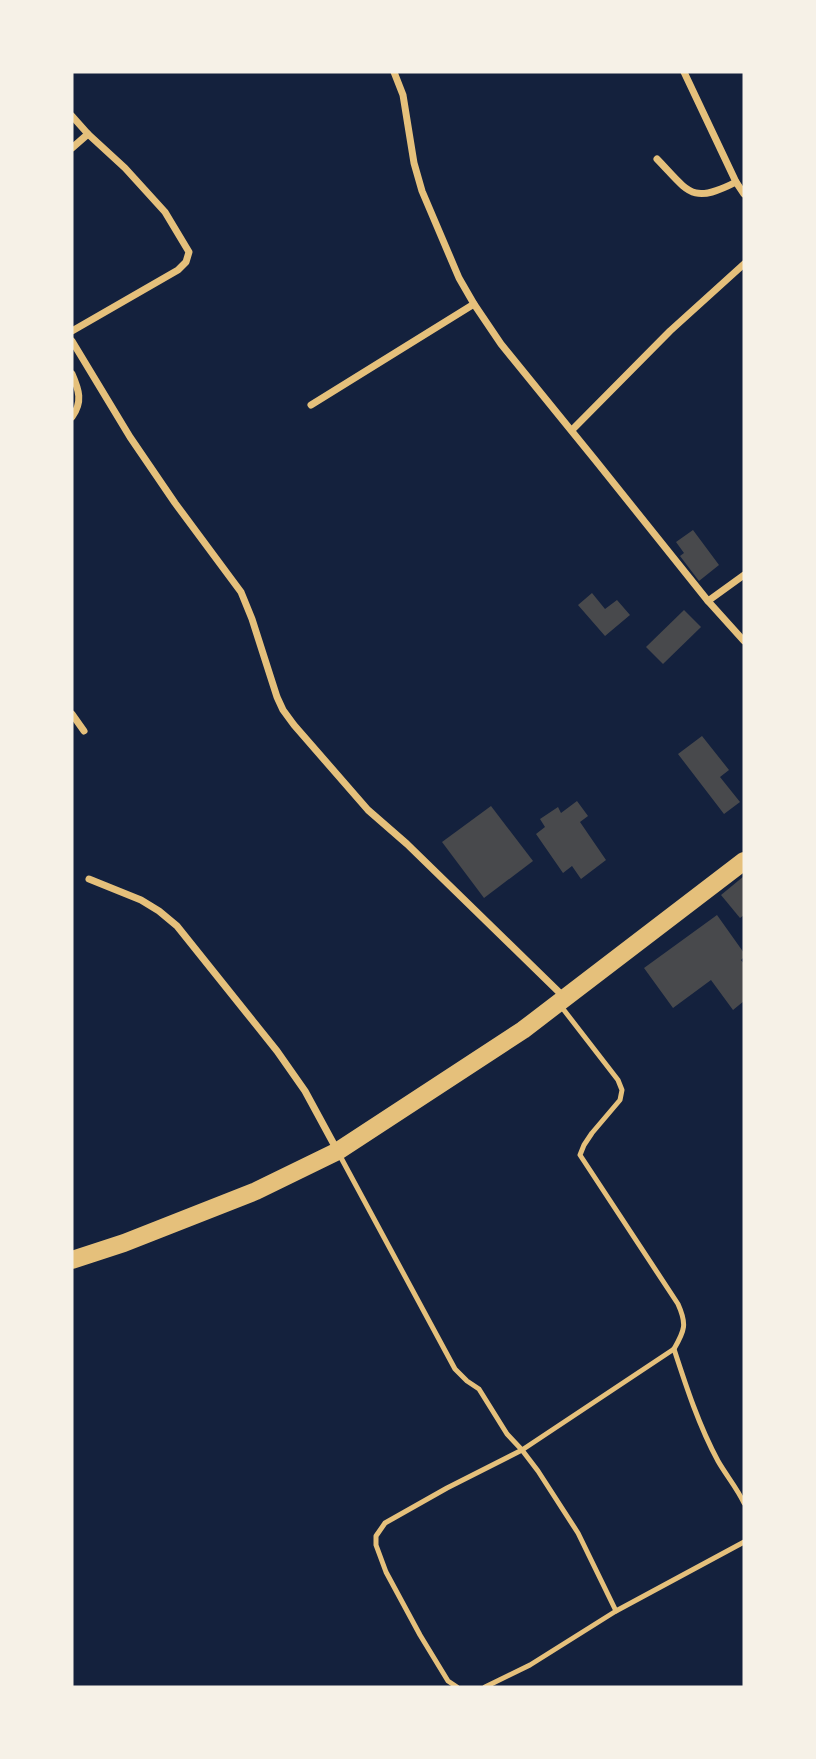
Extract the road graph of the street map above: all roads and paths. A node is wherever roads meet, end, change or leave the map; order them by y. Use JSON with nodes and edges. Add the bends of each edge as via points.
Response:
{"nodes":[{"id":1,"x":394,"y":72,"type":"edge"},
{"id":2,"x":684,"y":72,"type":"edge"},
{"id":3,"x":72,"y":116,"type":"edge"},
{"id":4,"x":88,"y":134,"type":"junction"},
{"id":5,"x":72,"y":148,"type":"edge"},
{"id":6,"x":657,"y":159,"type":"dead end"},
{"id":7,"x":736,"y":182,"type":"junction"},
{"id":8,"x":744,"y":194,"type":"edge"},
{"id":9,"x":744,"y":264,"type":"edge"},
{"id":10,"x":474,"y":304,"type":"junction"},
{"id":11,"x":72,"y":331,"type":"edge"},
{"id":12,"x":72,"y":341,"type":"edge"},
{"id":13,"x":72,"y":374,"type":"edge"},
{"id":14,"x":312,"y":405,"type":"dead end"},
{"id":15,"x":72,"y":417,"type":"edge"},
{"id":16,"x":572,"y":430,"type":"junction"},
{"id":17,"x":744,"y":575,"type":"edge"},
{"id":18,"x":708,"y":601,"type":"junction"},
{"id":19,"x":744,"y":641,"type":"edge"},
{"id":20,"x":72,"y":714,"type":"edge"},
{"id":21,"x":84,"y":731,"type":"dead end"},
{"id":22,"x":744,"y":861,"type":"edge"},
{"id":23,"x":89,"y":879,"type":"dead end"},
{"id":24,"x":562,"y":1000,"type":"junction"},
{"id":25,"x":338,"y":1151,"type":"junction"},
{"id":26,"x":72,"y":1260,"type":"edge"},
{"id":27,"x":674,"y":1349,"type":"junction"},
{"id":28,"x":522,"y":1450,"type":"junction"},
{"id":29,"x":744,"y":1503,"type":"edge"},
{"id":30,"x":744,"y":1542,"type":"edge"},
{"id":31,"x":616,"y":1611,"type":"junction"},
{"id":32,"x":457,"y":1687,"type":"edge"},
{"id":33,"x":485,"y":1687,"type":"edge"}],
"edges":[{"from":1,"to":10,"type":"street","via":[[422,191]]},
{"from":2,"to":7,"type":"street"},
{"from":3,"to":4,"type":"street"},
{"from":4,"to":5,"type":"street"},
{"from":4,"to":11,"type":"street","via":[[166,212],[189,252],[187,262],[178,270]]},
{"from":6,"to":7,"type":"street","via":[[695,193],[717,192]]},
{"from":7,"to":8,"type":"street"},
{"from":9,"to":16,"type":"street"},
{"from":10,"to":14,"type":"street"},
{"from":10,"to":16,"type":"street"},
{"from":12,"to":24,"type":"street","via":[[145,459],[241,592],[277,697],[294,725],[368,810]]},
{"from":13,"to":15,"type":"street","via":[[80,397]]},
{"from":16,"to":18,"type":"street"},
{"from":17,"to":18,"type":"street"},
{"from":18,"to":19,"type":"street"},
{"from":20,"to":21,"type":"street"},
{"from":22,"to":24,"type":"main road"},
{"from":23,"to":25,"type":"street","via":[[141,900],[177,926],[305,1091]]},
{"from":24,"to":25,"type":"main road"},
{"from":24,"to":27,"type":"lane","via":[[622,1090],[620,1100],[580,1155],[678,1304],[685,1320]]},
{"from":25,"to":26,"type":"main road","via":[[256,1191]]},
{"from":25,"to":28,"type":"lane","via":[[455,1369],[480,1389]]},
{"from":27,"to":28,"type":"lane"},
{"from":27,"to":29,"type":"lane","via":[[701,1425]]},
{"from":28,"to":31,"type":"lane","via":[[578,1532]]},
{"from":28,"to":32,"type":"lane","via":[[385,1523],[376,1536],[386,1572],[448,1681]]},
{"from":30,"to":31,"type":"lane"},
{"from":31,"to":33,"type":"lane","via":[[530,1665]]}]}
